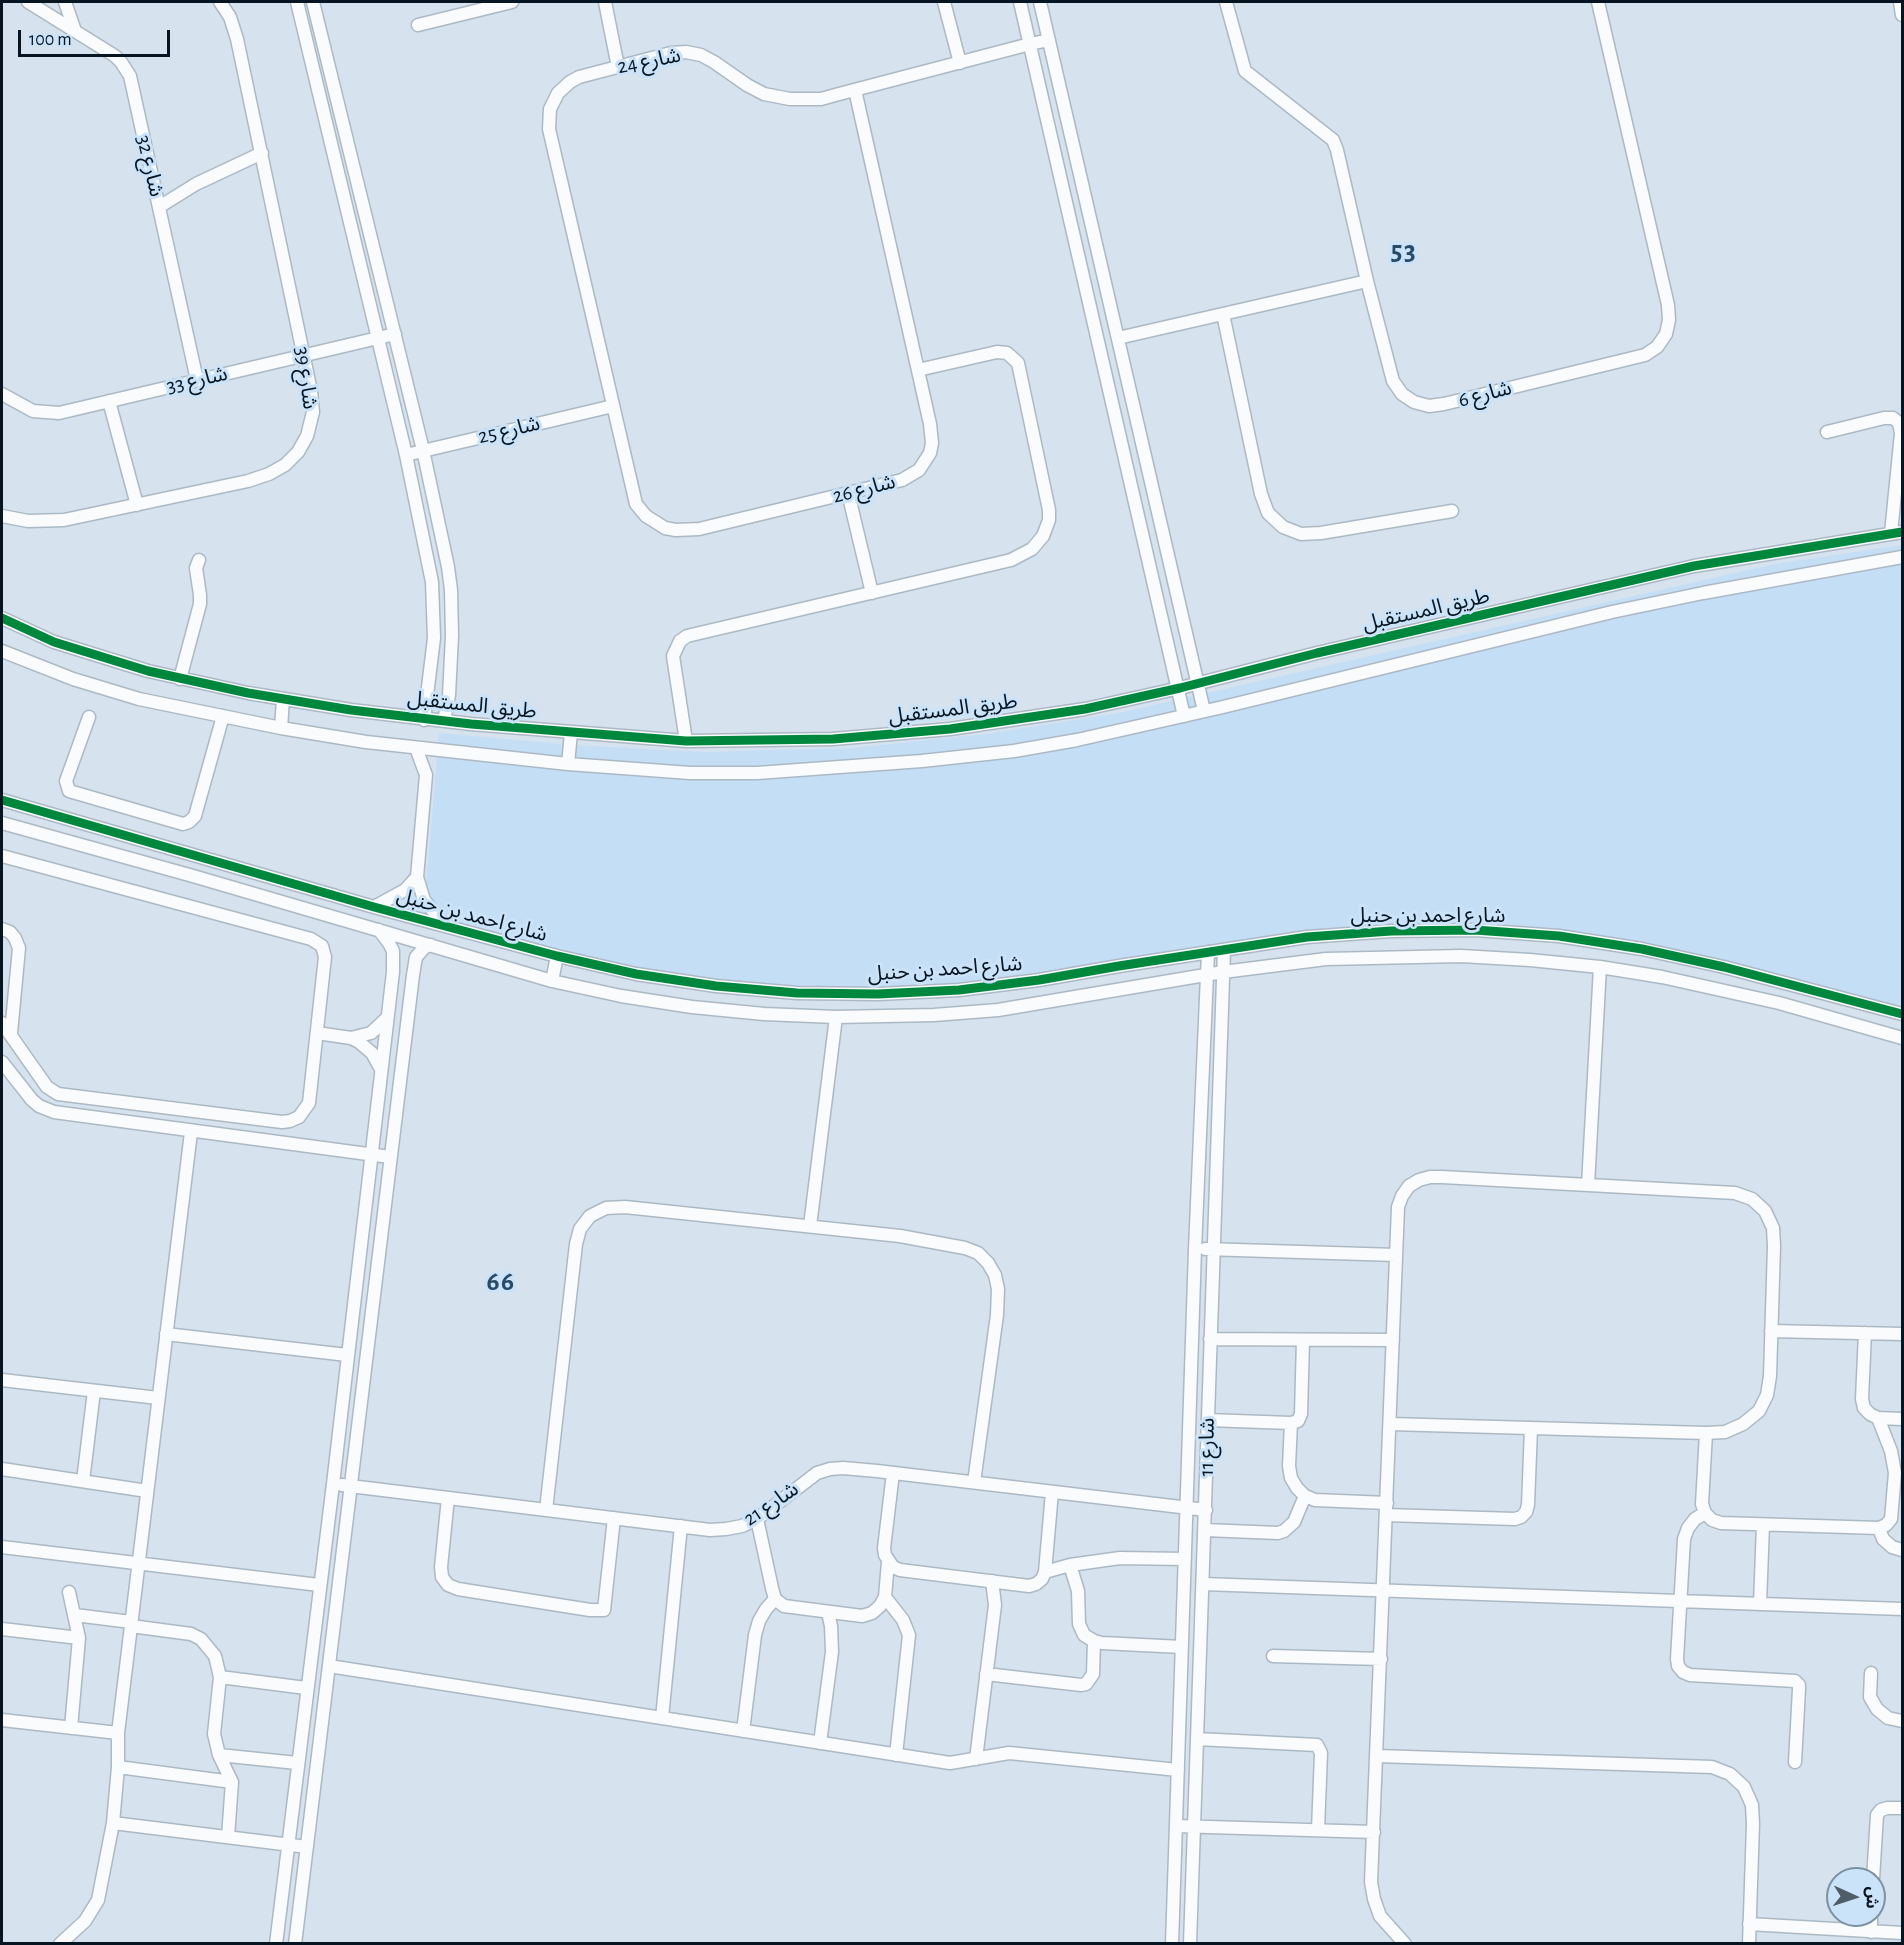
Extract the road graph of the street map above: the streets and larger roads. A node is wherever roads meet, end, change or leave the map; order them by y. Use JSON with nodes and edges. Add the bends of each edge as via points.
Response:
{"nodes":[{"id":1,"x":28,"y":2,"type":"edge"},
{"id":2,"x":65,"y":2,"type":"edge"},
{"id":3,"x":220,"y":2,"type":"edge"},
{"id":4,"x":297,"y":2,"type":"edge"},
{"id":5,"x":313,"y":2,"type":"edge"},
{"id":6,"x":512,"y":2,"type":"edge"},
{"id":7,"x":605,"y":2,"type":"edge"},
{"id":8,"x":944,"y":2,"type":"edge"},
{"id":9,"x":1020,"y":2,"type":"edge"},
{"id":10,"x":1040,"y":2,"type":"edge"},
{"id":11,"x":1226,"y":2,"type":"edge"},
{"id":12,"x":1598,"y":2,"type":"edge"},
{"id":13,"x":1900,"y":2,"type":"edge"},
{"id":14,"x":1902,"y":15,"type":"edge"},
{"id":15,"x":418,"y":25,"type":"dead end"},
{"id":16,"x":75,"y":31,"type":"junction"},
{"id":17,"x":1049,"y":40,"type":"junction"},
{"id":18,"x":1030,"y":45,"type":"junction"},
{"id":19,"x":960,"y":63,"type":"junction"},
{"id":20,"x":618,"y":67,"type":"junction"},
{"id":21,"x":855,"y":90,"type":"junction"},
{"id":22,"x":262,"y":153,"type":"junction"},
{"id":23,"x":159,"y":207,"type":"junction"},
{"id":24,"x":1367,"y":281,"type":"junction"},
{"id":25,"x":1110,"y":304,"type":"junction"},
{"id":26,"x":1092,"y":309,"type":"junction"},
{"id":27,"x":1223,"y":314,"type":"junction"},
{"id":28,"x":395,"y":334,"type":"junction"},
{"id":29,"x":378,"y":338,"type":"junction"},
{"id":30,"x":1118,"y":338,"type":"junction"},
{"id":31,"x":304,"y":355,"type":"junction"},
{"id":32,"x":918,"y":370,"type":"junction"},
{"id":33,"x":197,"y":380,"type":"junction"},
{"id":34,"x":2,"y":394,"type":"edge"},
{"id":35,"x":109,"y":401,"type":"junction"},
{"id":36,"x":613,"y":406,"type":"junction"},
{"id":37,"x":1827,"y":432,"type":"dead end"},
{"id":38,"x":423,"y":450,"type":"junction"},
{"id":39,"x":406,"y":455,"type":"junction"},
{"id":40,"x":848,"y":493,"type":"junction"},
{"id":41,"x":137,"y":505,"type":"junction"},
{"id":42,"x":1452,"y":511,"type":"dead end"},
{"id":43,"x":2,"y":516,"type":"edge"},
{"id":44,"x":1897,"y":532,"type":"edge"},
{"id":45,"x":1902,"y":557,"type":"edge"},
{"id":46,"x":199,"y":560,"type":"dead end"},
{"id":47,"x":872,"y":593,"type":"junction"},
{"id":48,"x":2,"y":618,"type":"edge"},
{"id":49,"x":2,"y":651,"type":"edge"},
{"id":50,"x":180,"y":679,"type":"junction"},
{"id":51,"x":1199,"y":683,"type":"junction"},
{"id":52,"x":1180,"y":688,"type":"junction"},
{"id":53,"x":283,"y":699,"type":"junction"},
{"id":54,"x":1204,"y":711,"type":"junction"},
{"id":55,"x":223,"y":716,"type":"junction"},
{"id":56,"x":1184,"y":716,"type":"junction"},
{"id":57,"x":89,"y":717,"type":"dead end"},
{"id":58,"x":424,"y":720,"type":"junction"},
{"id":59,"x":444,"y":721,"type":"junction"},
{"id":60,"x":281,"y":728,"type":"junction"},
{"id":61,"x":571,"y":733,"type":"junction"},
{"id":62,"x":686,"y":741,"type":"junction"},
{"id":63,"x":416,"y":748,"type":"junction"},
{"id":64,"x":443,"y":751,"type":"junction"},
{"id":65,"x":568,"y":764,"type":"junction"},
{"id":66,"x":426,"y":775,"type":"junction"},
{"id":67,"x":2,"y":800,"type":"edge"},
{"id":68,"x":2,"y":823,"type":"edge"},
{"id":69,"x":2,"y":856,"type":"edge"},
{"id":70,"x":199,"y":857,"type":"junction"},
{"id":71,"x":193,"y":876,"type":"junction"},
{"id":72,"x":417,"y":878,"type":"junction"},
{"id":73,"x":374,"y":907,"type":"junction"},
{"id":74,"x":447,"y":927,"type":"junction"},
{"id":75,"x":2,"y":929,"type":"edge"},
{"id":76,"x":378,"y":929,"type":"junction"},
{"id":77,"x":431,"y":945,"type":"junction"},
{"id":78,"x":1224,"y":950,"type":"junction"},
{"id":79,"x":1208,"y":952,"type":"junction"},
{"id":80,"x":557,"y":956,"type":"junction"},
{"id":81,"x":1600,"y":967,"type":"junction"},
{"id":82,"x":393,"y":972,"type":"junction"},
{"id":83,"x":1223,"y":972,"type":"junction"},
{"id":84,"x":413,"y":975,"type":"junction"},
{"id":85,"x":1207,"y":975,"type":"junction"},
{"id":86,"x":552,"y":981,"type":"junction"},
{"id":87,"x":1205,"y":1014,"type":"junction"},
{"id":88,"x":1222,"y":1014,"type":"junction"},
{"id":89,"x":1902,"y":1014,"type":"edge"},
{"id":90,"x":836,"y":1017,"type":"junction"},
{"id":91,"x":387,"y":1018,"type":"junction"},
{"id":92,"x":2,"y":1023,"type":"edge"},
{"id":93,"x":11,"y":1033,"type":"junction"},
{"id":94,"x":317,"y":1033,"type":"junction"},
{"id":95,"x":351,"y":1038,"type":"junction"},
{"id":96,"x":1902,"y":1038,"type":"edge"},
{"id":97,"x":2,"y":1062,"type":"edge"},
{"id":98,"x":381,"y":1069,"type":"junction"},
{"id":99,"x":190,"y":1131,"type":"junction"},
{"id":100,"x":370,"y":1155,"type":"junction"},
{"id":101,"x":390,"y":1157,"type":"junction"},
{"id":102,"x":1588,"y":1185,"type":"junction"},
{"id":103,"x":810,"y":1226,"type":"junction"},
{"id":104,"x":1195,"y":1249,"type":"junction"},
{"id":105,"x":1212,"y":1250,"type":"junction"},
{"id":106,"x":1396,"y":1255,"type":"junction"},
{"id":107,"x":1771,"y":1331,"type":"junction"},
{"id":108,"x":1865,"y":1333,"type":"junction"},
{"id":109,"x":166,"y":1334,"type":"junction"},
{"id":110,"x":1902,"y":1334,"type":"edge"},
{"id":111,"x":1210,"y":1340,"type":"junction"},
{"id":112,"x":1304,"y":1340,"type":"junction"},
{"id":113,"x":1393,"y":1340,"type":"junction"},
{"id":114,"x":347,"y":1355,"type":"junction"},
{"id":115,"x":2,"y":1380,"type":"edge"},
{"id":116,"x":94,"y":1391,"type":"junction"},
{"id":117,"x":158,"y":1398,"type":"junction"},
{"id":118,"x":1878,"y":1418,"type":"junction"},
{"id":119,"x":1902,"y":1419,"type":"edge"},
{"id":120,"x":1208,"y":1420,"type":"junction"},
{"id":121,"x":1291,"y":1423,"type":"junction"},
{"id":122,"x":1390,"y":1424,"type":"junction"},
{"id":123,"x":1531,"y":1428,"type":"junction"},
{"id":124,"x":1706,"y":1432,"type":"junction"},
{"id":125,"x":2,"y":1469,"type":"edge"},
{"id":126,"x":893,"y":1473,"type":"junction"},
{"id":127,"x":83,"y":1481,"type":"junction"},
{"id":128,"x":974,"y":1482,"type":"junction"},
{"id":129,"x":333,"y":1484,"type":"junction"},
{"id":130,"x":350,"y":1486,"type":"junction"},
{"id":131,"x":147,"y":1491,"type":"junction"},
{"id":132,"x":1052,"y":1492,"type":"junction"},
{"id":133,"x":1305,"y":1496,"type":"junction"},
{"id":134,"x":448,"y":1498,"type":"junction"},
{"id":135,"x":1186,"y":1508,"type":"junction"},
{"id":136,"x":1387,"y":1509,"type":"junction"},
{"id":137,"x":546,"y":1510,"type":"junction"},
{"id":138,"x":1206,"y":1510,"type":"junction"},
{"id":139,"x":1705,"y":1513,"type":"junction"},
{"id":140,"x":614,"y":1518,"type":"junction"},
{"id":141,"x":757,"y":1519,"type":"junction"},
{"id":142,"x":1763,"y":1525,"type":"junction"},
{"id":143,"x":681,"y":1526,"type":"junction"},
{"id":144,"x":1879,"y":1528,"type":"junction"},
{"id":145,"x":1205,"y":1530,"type":"junction"},
{"id":146,"x":2,"y":1547,"type":"edge"},
{"id":147,"x":1902,"y":1550,"type":"edge"},
{"id":148,"x":1185,"y":1559,"type":"junction"},
{"id":149,"x":888,"y":1562,"type":"junction"},
{"id":150,"x":138,"y":1563,"type":"junction"},
{"id":151,"x":1070,"y":1565,"type":"junction"},
{"id":152,"x":1045,"y":1572,"type":"junction"},
{"id":153,"x":992,"y":1581,"type":"junction"},
{"id":154,"x":1203,"y":1584,"type":"junction"},
{"id":155,"x":319,"y":1585,"type":"junction"},
{"id":156,"x":1383,"y":1590,"type":"junction"},
{"id":157,"x":69,"y":1592,"type":"dead end"},
{"id":158,"x":885,"y":1597,"type":"junction"},
{"id":159,"x":775,"y":1599,"type":"junction"},
{"id":160,"x":1680,"y":1601,"type":"junction"},
{"id":161,"x":1760,"y":1604,"type":"junction"},
{"id":162,"x":1902,"y":1609,"type":"edge"},
{"id":163,"x":828,"y":1613,"type":"junction"},
{"id":164,"x":75,"y":1615,"type":"junction"},
{"id":165,"x":131,"y":1624,"type":"junction"},
{"id":166,"x":2,"y":1629,"type":"edge"},
{"id":167,"x":79,"y":1638,"type":"junction"},
{"id":168,"x":1094,"y":1641,"type":"junction"},
{"id":169,"x":1182,"y":1647,"type":"junction"},
{"id":170,"x":1273,"y":1656,"type":"dead end"},
{"id":171,"x":1381,"y":1659,"type":"junction"},
{"id":172,"x":329,"y":1666,"type":"junction"},
{"id":173,"x":1871,"y":1673,"type":"dead end"},
{"id":174,"x":986,"y":1674,"type":"junction"},
{"id":175,"x":220,"y":1677,"type":"junction"},
{"id":176,"x":306,"y":1688,"type":"junction"},
{"id":177,"x":662,"y":1718,"type":"junction"},
{"id":178,"x":2,"y":1720,"type":"edge"},
{"id":179,"x":1902,"y":1721,"type":"edge"},
{"id":180,"x":71,"y":1728,"type":"junction"},
{"id":181,"x":743,"y":1731,"type":"junction"},
{"id":182,"x":118,"y":1733,"type":"junction"},
{"id":183,"x":1197,"y":1739,"type":"junction"},
{"id":184,"x":820,"y":1743,"type":"junction"},
{"id":185,"x":219,"y":1755,"type":"junction"},
{"id":186,"x":896,"y":1755,"type":"junction"},
{"id":187,"x":1377,"y":1756,"type":"junction"},
{"id":188,"x":976,"y":1759,"type":"junction"},
{"id":189,"x":1795,"y":1762,"type":"dead end"},
{"id":190,"x":297,"y":1763,"type":"junction"},
{"id":191,"x":118,"y":1767,"type":"junction"},
{"id":192,"x":1178,"y":1770,"type":"junction"},
{"id":193,"x":232,"y":1782,"type":"junction"},
{"id":194,"x":1902,"y":1808,"type":"edge"},
{"id":195,"x":113,"y":1823,"type":"junction"},
{"id":196,"x":1176,"y":1826,"type":"junction"},
{"id":197,"x":1194,"y":1827,"type":"junction"},
{"id":198,"x":1318,"y":1830,"type":"junction"},
{"id":199,"x":1374,"y":1832,"type":"junction"},
{"id":200,"x":228,"y":1837,"type":"junction"},
{"id":201,"x":287,"y":1844,"type":"junction"},
{"id":202,"x":307,"y":1847,"type":"junction"},
{"id":203,"x":1874,"y":1867,"type":"edge"},
{"id":204,"x":1749,"y":1924,"type":"junction"},
{"id":205,"x":1871,"y":1927,"type":"edge"},
{"id":206,"x":1871,"y":1932,"type":"junction"},
{"id":207,"x":1902,"y":1933,"type":"edge"},
{"id":208,"x":1405,"y":1943,"type":"edge"},
{"id":209,"x":60,"y":1944,"type":"edge"},
{"id":210,"x":276,"y":1944,"type":"edge"},
{"id":211,"x":296,"y":1944,"type":"edge"},
{"id":212,"x":1172,"y":1944,"type":"edge"},
{"id":213,"x":1190,"y":1944,"type":"edge"},
{"id":214,"x":1749,"y":1944,"type":"edge"}],
"edges":[{"from":1,"to":16,"type":"street","name":"شارع 32"},
{"from":2,"to":16,"type":"street"},
{"from":3,"to":22,"type":"street","name":"شارع 39","via":[[237,39]]},
{"from":4,"to":29,"type":"street"},
{"from":5,"to":28,"type":"street"},
{"from":6,"to":15,"type":"street"},
{"from":7,"to":20,"type":"street"},
{"from":8,"to":19,"type":"street"},
{"from":9,"to":18,"type":"street"},
{"from":10,"to":17,"type":"street"},
{"from":11,"to":24,"type":"street","name":"شارع 6","via":[[1245,71],[1333,140]]},
{"from":12,"to":24,"type":"street","name":"شارع 6","via":[[1668,305],[1670,320],[1657,347],[1645,355],[1429,406],[1402,394],[1393,381]]},
{"from":13,"to":14,"type":"street"},
{"from":16,"to":23,"type":"street","name":"شارع 32","via":[[115,56],[126,68]]},
{"from":17,"to":18,"type":"street","name":"شارع 24"},
{"from":17,"to":25,"type":"street"},
{"from":18,"to":19,"type":"street","name":"شارع 24"},
{"from":18,"to":26,"type":"street"},
{"from":19,"to":21,"type":"street","name":"شارع 24"},
{"from":20,"to":21,"type":"street","name":"شارع 24","via":[[686,52],[714,62],[747,86],[783,99],[821,99]]},
{"from":20,"to":36,"type":"street","name":"شارع 24","via":[[570,82],[553,101],[548,122]]},
{"from":21,"to":32,"type":"street","name":"شارع 26"},
{"from":22,"to":23,"type":"street","via":[[196,184]]},
{"from":22,"to":31,"type":"street","name":"شارع 39"},
{"from":23,"to":33,"type":"street","name":"شارع 32"},
{"from":24,"to":27,"type":"street"},
{"from":25,"to":26,"type":"street"},
{"from":25,"to":30,"type":"street"},
{"from":26,"to":52,"type":"street"},
{"from":27,"to":30,"type":"street"},
{"from":27,"to":42,"type":"street","via":[[1261,494],[1268,513],[1283,527],[1301,534],[1321,533]]},
{"from":28,"to":29,"type":"street","name":"شارع 33"},
{"from":28,"to":38,"type":"street"},
{"from":29,"to":31,"type":"street","name":"شارع 33"},
{"from":29,"to":39,"type":"street"},
{"from":30,"to":51,"type":"street"},
{"from":31,"to":33,"type":"street","name":"شارع 33"},
{"from":31,"to":41,"type":"street","name":"شارع 39","via":[[313,401],[312,419],[307,436],[292,459],[260,477]]},
{"from":32,"to":40,"type":"street","name":"شارع 26","via":[[932,432],[926,462],[902,480]]},
{"from":32,"to":47,"type":"street","via":[[997,352],[1015,359],[1023,380],[1049,520],[1038,543],[1018,558]]},
{"from":33,"to":35,"type":"street","name":"شارع 33"},
{"from":34,"to":35,"type":"street","name":"شارع 33","via":[[42,413]]},
{"from":35,"to":41,"type":"street"},
{"from":36,"to":38,"type":"street","name":"شارع 25"},
{"from":36,"to":40,"type":"street","name":"شارع 26","via":[[636,504],[665,528],[699,529]]},
{"from":37,"to":44,"type":"street","via":[[1884,418],[1899,423]]},
{"from":38,"to":39,"type":"street","name":"شارع 25"},
{"from":38,"to":59,"type":"street","via":[[452,590],[450,681]]},
{"from":39,"to":58,"type":"street","via":[[434,603],[434,648]]},
{"from":40,"to":47,"type":"street"},
{"from":41,"to":43,"type":"street","name":"شارع 39","via":[[51,521]]},
{"from":44,"to":51,"type":"street","name":"طريق المستقبل","via":[[1694,566]]},
{"from":45,"to":54,"type":"street","via":[[1612,612]]},
{"from":46,"to":50,"type":"street","via":[[198,614]]},
{"from":47,"to":62,"type":"street","via":[[698,633],[680,641],[673,656]]},
{"from":48,"to":50,"type":"street","name":"طريق المستقبل","via":[[54,642]]},
{"from":49,"to":55,"type":"street","via":[[139,699]]},
{"from":50,"to":53,"type":"street","name":"طريق المستقبل"},
{"from":51,"to":52,"type":"street","name":"طريق المستقبل"},
{"from":51,"to":54,"type":"street"},
{"from":52,"to":56,"type":"street"},
{"from":52,"to":62,"type":"street","name":"طريق المستقبل","via":[[1085,710],[950,729],[823,740]]},
{"from":53,"to":58,"type":"street","name":"طريق المستقبل"},
{"from":53,"to":60,"type":"street"},
{"from":54,"to":56,"type":"street"},
{"from":55,"to":57,"type":"street","via":[[195,816],[183,824],[69,791],[66,781]]},
{"from":55,"to":60,"type":"street"},
{"from":56,"to":65,"type":"street","via":[[1014,751],[831,769],[690,773]]},
{"from":58,"to":59,"type":"street","name":"طريق المستقبل"},
{"from":59,"to":61,"type":"street","name":"طريق المستقبل"},
{"from":60,"to":63,"type":"street"},
{"from":61,"to":62,"type":"street","name":"طريق المستقبل"},
{"from":61,"to":65,"type":"street"},
{"from":63,"to":64,"type":"street"},
{"from":63,"to":66,"type":"street"},
{"from":64,"to":65,"type":"street"},
{"from":64,"to":66,"type":"street"},
{"from":66,"to":72,"type":"street"},
{"from":67,"to":70,"type":"street","name":"شارع احمد بن حنبل"},
{"from":68,"to":71,"type":"street","name":"شارع احمد بن حنبل"},
{"from":69,"to":94,"type":"street","via":[[317,941],[325,957]]},
{"from":70,"to":71,"type":"street"},
{"from":70,"to":73,"type":"street","name":"شارع احمد بن حنبل"},
{"from":71,"to":76,"type":"street","name":"شارع احمد بن حنبل"},
{"from":72,"to":73,"type":"street","via":[[398,895]]},
{"from":72,"to":74,"type":"street","via":[[424,900]]},
{"from":73,"to":74,"type":"street","name":"شارع احمد بن حنبل"},
{"from":74,"to":80,"type":"street","name":"شارع احمد بن حنبل"},
{"from":75,"to":93,"type":"street","via":[[10,932],[18,948]]},
{"from":76,"to":77,"type":"street","name":"شارع احمد بن حنبل"},
{"from":76,"to":82,"type":"street","via":[[393,951]]},
{"from":77,"to":84,"type":"street","via":[[416,957]]},
{"from":77,"to":86,"type":"street","name":"شارع احمد بن حنبل"},
{"from":78,"to":79,"type":"street","name":"شارع احمد بن حنبل"},
{"from":78,"to":83,"type":"street","name":"شارع 11"},
{"from":78,"to":89,"type":"street","name":"شارع احمد بن حنبل","via":[[1307,937],[1391,931],[1475,930],[1558,936],[1642,948]]},
{"from":79,"to":80,"type":"street","name":"شارع احمد بن حنبل","via":[[1039,980],[878,994],[716,986],[636,974]]},
{"from":79,"to":85,"type":"street","name":"شارع 11"},
{"from":80,"to":86,"type":"street"},
{"from":81,"to":83,"type":"street","name":"شارع احمد بن حنبل","via":[[1413,956],[1326,959]]},
{"from":81,"to":96,"type":"street","name":"شارع احمد بن حنبل","via":[[1721,989]]},
{"from":81,"to":102,"type":"street"},
{"from":82,"to":84,"type":"street"},
{"from":82,"to":91,"type":"street"},
{"from":83,"to":85,"type":"street","name":"شارع احمد بن حنبل"},
{"from":83,"to":88,"type":"street","name":"شارع 11"},
{"from":84,"to":101,"type":"street"},
{"from":85,"to":87,"type":"street","name":"شارع 11"},
{"from":85,"to":90,"type":"street","name":"شارع احمد بن حنبل","via":[[998,1010]]},
{"from":86,"to":90,"type":"street","name":"شارع احمد بن حنبل","via":[[692,1007]]},
{"from":87,"to":88,"type":"street"},
{"from":87,"to":104,"type":"street","name":"شارع 11"},
{"from":88,"to":105,"type":"street","name":"شارع 11"},
{"from":90,"to":103,"type":"street"},
{"from":91,"to":95,"type":"street","via":[[371,1032]]},
{"from":91,"to":98,"type":"street"},
{"from":92,"to":93,"type":"street"},
{"from":93,"to":94,"type":"street","via":[[47,1088],[58,1094],[282,1122],[299,1118],[309,1103]]},
{"from":94,"to":95,"type":"street"},
{"from":95,"to":98,"type":"street","via":[[366,1047]]},
{"from":97,"to":99,"type":"street","via":[[32,1100],[46,1110]]},
{"from":98,"to":100,"type":"street"},
{"from":99,"to":100,"type":"street"},
{"from":99,"to":109,"type":"street"},
{"from":100,"to":101,"type":"street"},
{"from":100,"to":114,"type":"street"},
{"from":101,"to":130,"type":"street"},
{"from":102,"to":106,"type":"street","via":[[1431,1177],[1419,1180],[1409,1186],[1398,1207]]},
{"from":102,"to":107,"type":"street","via":[[1735,1193],[1752,1199],[1765,1211],[1773,1228]]},
{"from":103,"to":128,"type":"street","via":[[965,1248],[988,1263],[998,1289],[997,1315]]},
{"from":103,"to":137,"type":"street","via":[[625,1207],[606,1208],[590,1216],[580,1229],[576,1244]]},
{"from":104,"to":105,"type":"street"},
{"from":104,"to":135,"type":"street","name":"شارع 11"},
{"from":105,"to":106,"type":"street"},
{"from":105,"to":111,"type":"street","name":"شارع 11"},
{"from":106,"to":113,"type":"street"},
{"from":107,"to":108,"type":"street"},
{"from":107,"to":124,"type":"street","via":[[1770,1376],[1759,1411],[1743,1424],[1725,1431]]},
{"from":108,"to":110,"type":"street"},
{"from":108,"to":118,"type":"street","via":[[1862,1399],[1864,1407]]},
{"from":109,"to":114,"type":"street"},
{"from":109,"to":117,"type":"street"},
{"from":111,"to":112,"type":"street"},
{"from":111,"to":120,"type":"street","name":"شارع 11"},
{"from":112,"to":113,"type":"street"},
{"from":112,"to":121,"type":"street","via":[[1301,1414],[1298,1421]]},
{"from":113,"to":122,"type":"street"},
{"from":114,"to":129,"type":"street"},
{"from":115,"to":116,"type":"street"},
{"from":116,"to":117,"type":"street"},
{"from":116,"to":127,"type":"street"},
{"from":117,"to":131,"type":"street"},
{"from":118,"to":119,"type":"street"},
{"from":118,"to":144,"type":"street","via":[[1891,1451],[1894,1473],[1891,1520]]},
{"from":120,"to":121,"type":"street"},
{"from":120,"to":138,"type":"street","name":"شارع 11"},
{"from":121,"to":133,"type":"street","via":[[1291,1478]]},
{"from":122,"to":123,"type":"street"},
{"from":122,"to":136,"type":"street"},
{"from":123,"to":124,"type":"street"},
{"from":123,"to":136,"type":"street","via":[[1528,1506],[1521,1517]]},
{"from":124,"to":139,"type":"street","via":[[1702,1504]]},
{"from":125,"to":127,"type":"street"},
{"from":126,"to":128,"type":"street","name":"شارع 21"},
{"from":126,"to":141,"type":"street","name":"شارع 21","via":[[843,1468],[817,1473]]},
{"from":126,"to":149,"type":"street","via":[[884,1548]]},
{"from":127,"to":131,"type":"street"},
{"from":128,"to":132,"type":"street","name":"شارع 21"},
{"from":129,"to":130,"type":"street","name":"شارع 21"},
{"from":129,"to":155,"type":"street"},
{"from":130,"to":134,"type":"street","name":"شارع 21"},
{"from":130,"to":172,"type":"street"},
{"from":131,"to":150,"type":"street"},
{"from":132,"to":135,"type":"street","name":"شارع 21"},
{"from":132,"to":152,"type":"street"},
{"from":133,"to":136,"type":"street"},
{"from":133,"to":145,"type":"street","via":[[1294,1522],[1284,1531]]},
{"from":134,"to":137,"type":"street","name":"شارع 21"},
{"from":134,"to":140,"type":"street","via":[[441,1567],[448,1586],[590,1610],[604,1610]]},
{"from":135,"to":138,"type":"street","name":"شارع 21"},
{"from":135,"to":148,"type":"street","name":"شارع 11"},
{"from":136,"to":156,"type":"street"},
{"from":137,"to":140,"type":"street","name":"شارع 21"},
{"from":138,"to":145,"type":"street","name":"شارع 11"},
{"from":139,"to":142,"type":"street","via":[[1721,1523]]},
{"from":139,"to":160,"type":"street","via":[[1695,1519],[1684,1539]]},
{"from":140,"to":143,"type":"street","name":"شارع 21"},
{"from":141,"to":143,"type":"street","name":"شارع 21","via":[[726,1529]]},
{"from":141,"to":159,"type":"street"},
{"from":142,"to":144,"type":"street"},
{"from":142,"to":161,"type":"street"},
{"from":143,"to":177,"type":"street"},
{"from":144,"to":147,"type":"street","via":[[1883,1539]]},
{"from":145,"to":154,"type":"street","name":"شارع 11"},
{"from":146,"to":150,"type":"street"},
{"from":148,"to":151,"type":"street","via":[[1120,1558]]},
{"from":148,"to":169,"type":"street","name":"شارع 11"},
{"from":149,"to":153,"type":"street","via":[[900,1570]]},
{"from":149,"to":158,"type":"street"},
{"from":150,"to":155,"type":"street"},
{"from":150,"to":165,"type":"street"},
{"from":151,"to":152,"type":"street"},
{"from":151,"to":168,"type":"street","via":[[1078,1591],[1079,1624],[1084,1635]]},
{"from":152,"to":153,"type":"street","via":[[1042,1579],[1029,1586]]},
{"from":153,"to":174,"type":"street","via":[[995,1605]]},
{"from":154,"to":156,"type":"street"},
{"from":154,"to":183,"type":"street","name":"شارع 11"},
{"from":155,"to":176,"type":"street"},
{"from":156,"to":160,"type":"street"},
{"from":156,"to":171,"type":"street"},
{"from":157,"to":164,"type":"street"},
{"from":158,"to":163,"type":"street","via":[[872,1613],[862,1616]]},
{"from":158,"to":186,"type":"street","via":[[909,1635]]},
{"from":159,"to":163,"type":"street","via":[[794,1609]]},
{"from":159,"to":181,"type":"street","via":[[762,1615],[755,1635]]},
{"from":160,"to":161,"type":"street"},
{"from":160,"to":189,"type":"street","via":[[1677,1659],[1683,1672],[1791,1680],[1799,1685]]},
{"from":161,"to":162,"type":"street"},
{"from":163,"to":184,"type":"street","via":[[832,1652]]},
{"from":164,"to":165,"type":"street"},
{"from":164,"to":167,"type":"street"},
{"from":165,"to":175,"type":"street","via":[[201,1639],[215,1656]]},
{"from":165,"to":182,"type":"street"},
{"from":166,"to":167,"type":"street"},
{"from":167,"to":180,"type":"street"},
{"from":168,"to":169,"type":"street"},
{"from":168,"to":174,"type":"street","via":[[1093,1674],[1086,1684]]},
{"from":169,"to":192,"type":"street","name":"شارع 11"},
{"from":170,"to":171,"type":"street"},
{"from":171,"to":187,"type":"street"},
{"from":172,"to":177,"type":"street"},
{"from":172,"to":202,"type":"street"},
{"from":173,"to":179,"type":"street","via":[[1870,1697],[1876,1709],[1888,1718]]},
{"from":174,"to":188,"type":"street"},
{"from":175,"to":176,"type":"street"},
{"from":175,"to":185,"type":"street","via":[[214,1734]]},
{"from":176,"to":190,"type":"street"},
{"from":177,"to":181,"type":"street"},
{"from":178,"to":180,"type":"street"},
{"from":180,"to":182,"type":"street"},
{"from":181,"to":184,"type":"street"},
{"from":182,"to":191,"type":"street"},
{"from":183,"to":197,"type":"street","name":"شارع 11"},
{"from":183,"to":198,"type":"street","via":[[1317,1745],[1321,1753]]},
{"from":184,"to":186,"type":"street"},
{"from":185,"to":190,"type":"street"},
{"from":185,"to":193,"type":"street"},
{"from":186,"to":188,"type":"street","via":[[950,1763]]},
{"from":187,"to":199,"type":"street"},
{"from":187,"to":204,"type":"street","via":[[1712,1767],[1730,1774],[1744,1787],[1752,1805]]},
{"from":188,"to":192,"type":"street","via":[[1008,1753]]},
{"from":190,"to":201,"type":"street"},
{"from":191,"to":193,"type":"street"},
{"from":191,"to":195,"type":"street"},
{"from":192,"to":196,"type":"street","name":"شارع 11"},
{"from":193,"to":200,"type":"street"},
{"from":194,"to":203,"type":"street","via":[[1887,1808],[1877,1815]]},
{"from":195,"to":200,"type":"street"},
{"from":195,"to":209,"type":"street","via":[[94,1907]]},
{"from":196,"to":197,"type":"street"},
{"from":196,"to":212,"type":"street","name":"شارع 11"},
{"from":197,"to":198,"type":"street"},
{"from":197,"to":213,"type":"street","name":"شارع 11"},
{"from":198,"to":199,"type":"street"},
{"from":199,"to":208,"type":"street","via":[[1374,1899],[1380,1916]]},
{"from":200,"to":201,"type":"street"},
{"from":201,"to":202,"type":"street"},
{"from":201,"to":210,"type":"street"},
{"from":202,"to":211,"type":"street"},
{"from":204,"to":206,"type":"street"},
{"from":204,"to":214,"type":"street"},
{"from":205,"to":206,"type":"street"},
{"from":206,"to":207,"type":"street"}]}
